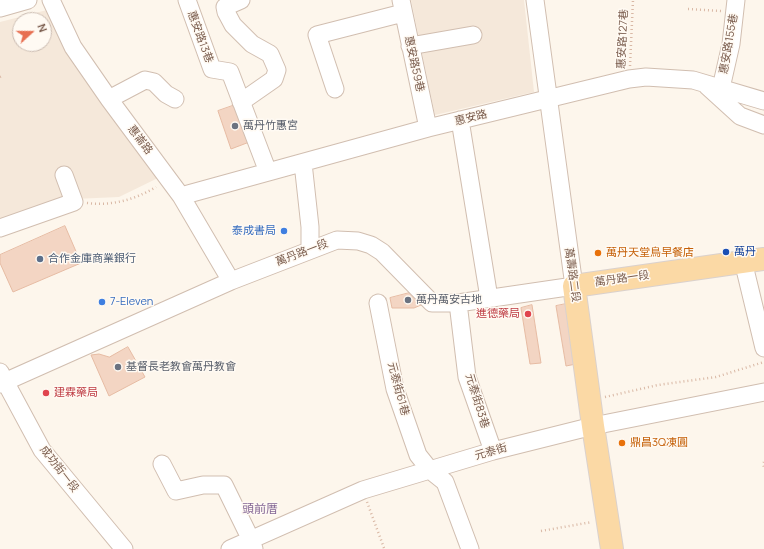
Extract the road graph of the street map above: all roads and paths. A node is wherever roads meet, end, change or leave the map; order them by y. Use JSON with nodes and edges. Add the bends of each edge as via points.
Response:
{"nodes":[{"id":1,"x":28,"y":0,"type":"edge"},
{"id":2,"x":51,"y":0,"type":"edge"},
{"id":3,"x":187,"y":0,"type":"edge"},
{"id":4,"x":241,"y":0,"type":"edge"},
{"id":5,"x":536,"y":0,"type":"edge"},
{"id":6,"x":633,"y":0,"type":"edge"},
{"id":7,"x":402,"y":3,"type":"edge"},
{"id":8,"x":736,"y":6,"type":"edge"},
{"id":9,"x":0,"y":8,"type":"edge"},
{"id":10,"x":688,"y":9,"type":"dead end"},
{"id":11,"x":473,"y":35,"type":"dead end"},
{"id":12,"x":410,"y":46,"type":"junction"},
{"id":13,"x":629,"y":78,"type":"junction"},
{"id":14,"x":704,"y":83,"type":"junction"},
{"id":15,"x":721,"y":88,"type":"junction"},
{"id":16,"x":335,"y":89,"type":"dead end"},
{"id":17,"x":548,"y":98,"type":"junction"},
{"id":18,"x":109,"y":99,"type":"junction"},
{"id":19,"x":175,"y":99,"type":"dead end"},
{"id":20,"x":764,"y":101,"type":"edge"},
{"id":21,"x":241,"y":102,"type":"junction"},
{"id":22,"x":460,"y":120,"type":"junction"},
{"id":23,"x":764,"y":125,"type":"edge"},
{"id":24,"x":428,"y":128,"type":"junction"},
{"id":25,"x":303,"y":163,"type":"junction"},
{"id":26,"x":268,"y":172,"type":"junction"},
{"id":27,"x":64,"y":175,"type":"dead end"},
{"id":28,"x":169,"y":179,"type":"junction"},
{"id":29,"x":181,"y":196,"type":"junction"},
{"id":30,"x":74,"y":202,"type":"junction"},
{"id":31,"x":0,"y":228,"type":"edge"},
{"id":32,"x":310,"y":250,"type":"junction"},
{"id":33,"x":764,"y":259,"type":"edge"},
{"id":34,"x":743,"y":261,"type":"junction"},
{"id":35,"x":231,"y":281,"type":"junction"},
{"id":36,"x":574,"y":286,"type":"junction"},
{"id":37,"x":489,"y":298,"type":"junction"},
{"id":38,"x":378,"y":302,"type":"dead end"},
{"id":39,"x":458,"y":303,"type":"junction"},
{"id":40,"x":764,"y":348,"type":"edge"},
{"id":41,"x":764,"y":362,"type":"edge"},
{"id":42,"x":1,"y":379,"type":"edge"},
{"id":43,"x":764,"y":392,"type":"edge"},
{"id":44,"x":590,"y":400,"type":"junction"},
{"id":45,"x":593,"y":426,"type":"junction"},
{"id":46,"x":493,"y":451,"type":"junction"},
{"id":47,"x":764,"y":462,"type":"edge"},
{"id":48,"x":162,"y":464,"type":"dead end"},
{"id":49,"x":764,"y":467,"type":"edge"},
{"id":50,"x":430,"y":470,"type":"junction"},
{"id":51,"x":363,"y":490,"type":"junction"},
{"id":52,"x":608,"y":520,"type":"junction"},
{"id":53,"x":541,"y":531,"type":"dead end"},
{"id":54,"x":252,"y":544,"type":"edge"},
{"id":55,"x":384,"y":548,"type":"dead end"},
{"id":56,"x":124,"y":549,"type":"edge"},
{"id":57,"x":230,"y":549,"type":"edge"},
{"id":58,"x":470,"y":549,"type":"edge"},
{"id":59,"x":612,"y":549,"type":"edge"}],
"edges":[{"from":1,"to":9,"type":"street"},
{"from":2,"to":18,"type":"street","name":"惠崙路","via":[[73,47]]},
{"from":3,"to":21,"type":"street","name":"惠安路13巷","via":[[212,69],[230,72]]},
{"from":4,"to":21,"type":"street","via":[[226,7],[226,12],[233,25],[252,44],[270,54],[277,70],[274,79]]},
{"from":5,"to":17,"type":"street","name":"萬壽路二段"},
{"from":6,"to":13,"type":"path","name":"惠安路127巷"},
{"from":7,"to":12,"type":"street","name":"惠安路59巷"},
{"from":7,"to":16,"type":"street","via":[[317,35]]},
{"from":8,"to":10,"type":"path"},
{"from":8,"to":15,"type":"street","name":"惠安路155巷"},
{"from":11,"to":12,"type":"street"},
{"from":12,"to":24,"type":"street","name":"惠安路59巷"},
{"from":13,"to":14,"type":"street","name":"惠安路","via":[[693,80]]},
{"from":13,"to":17,"type":"street","name":"惠安路"},
{"from":14,"to":15,"type":"street","name":"惠安路"},
{"from":14,"to":23,"type":"street","via":[[740,116]]},
{"from":15,"to":20,"type":"street","name":"惠安路"},
{"from":17,"to":22,"type":"street","name":"惠安路"},
{"from":17,"to":36,"type":"street","name":"萬壽路二段"},
{"from":18,"to":19,"type":"street","via":[[145,80],[154,82]]},
{"from":18,"to":28,"type":"street","name":"惠崙路"},
{"from":21,"to":26,"type":"street","name":"惠安路13巷"},
{"from":22,"to":24,"type":"street","name":"惠安路"},
{"from":22,"to":37,"type":"street"},
{"from":24,"to":25,"type":"street","name":"惠安路"},
{"from":25,"to":26,"type":"street","name":"惠安路"},
{"from":25,"to":32,"type":"street"},
{"from":26,"to":29,"type":"street","name":"惠安路"},
{"from":27,"to":30,"type":"street"},
{"from":28,"to":29,"type":"street","name":"惠崙路"},
{"from":28,"to":30,"type":"path","via":[[122,202]]},
{"from":29,"to":35,"type":"street","name":"惠崙路"},
{"from":30,"to":31,"type":"street"},
{"from":32,"to":35,"type":"street","name":"萬丹路一段"},
{"from":32,"to":39,"type":"street","name":"萬丹路一段","via":[[337,240],[358,241],[371,245],[382,252],[432,303]]},
{"from":33,"to":34,"type":"main road","name":"萬丹路一段"},
{"from":34,"to":36,"type":"main road","name":"萬丹路一段"},
{"from":34,"to":40,"type":"street"},
{"from":35,"to":42,"type":"street","name":"萬丹路一段"},
{"from":36,"to":37,"type":"street","name":"萬丹路一段"},
{"from":36,"to":44,"type":"main road","name":"萬壽路二段"},
{"from":37,"to":39,"type":"street","name":"萬丹路一段"},
{"from":38,"to":50,"type":"street","name":"元泰街61巷","via":[[395,389],[418,455]]},
{"from":39,"to":46,"type":"street","name":"元泰街83巷","via":[[468,377]]},
{"from":41,"to":44,"type":"path","via":[[716,377],[658,385]]},
{"from":42,"to":56,"type":"street","name":"成功街一段","via":[[42,450]]},
{"from":43,"to":45,"type":"street","name":"元泰街"},
{"from":44,"to":45,"type":"main road","name":"萬壽路二段"},
{"from":45,"to":46,"type":"street","name":"元泰街"},
{"from":45,"to":52,"type":"main road","name":"萬壽路二段"},
{"from":46,"to":50,"type":"street","name":"元泰街"},
{"from":47,"to":49,"type":"path"},
{"from":48,"to":54,"type":"street","via":[[176,491],[203,485],[224,485]]},
{"from":50,"to":51,"type":"street","name":"元泰街"},
{"from":50,"to":58,"type":"street","name":"元泰街61巷","via":[[445,482]]},
{"from":51,"to":54,"type":"street","name":"元泰街"},
{"from":51,"to":55,"type":"path"},
{"from":52,"to":53,"type":"path"},
{"from":52,"to":59,"type":"main road","name":"萬壽路二段"},
{"from":54,"to":57,"type":"street","name":"元泰街"}]}
